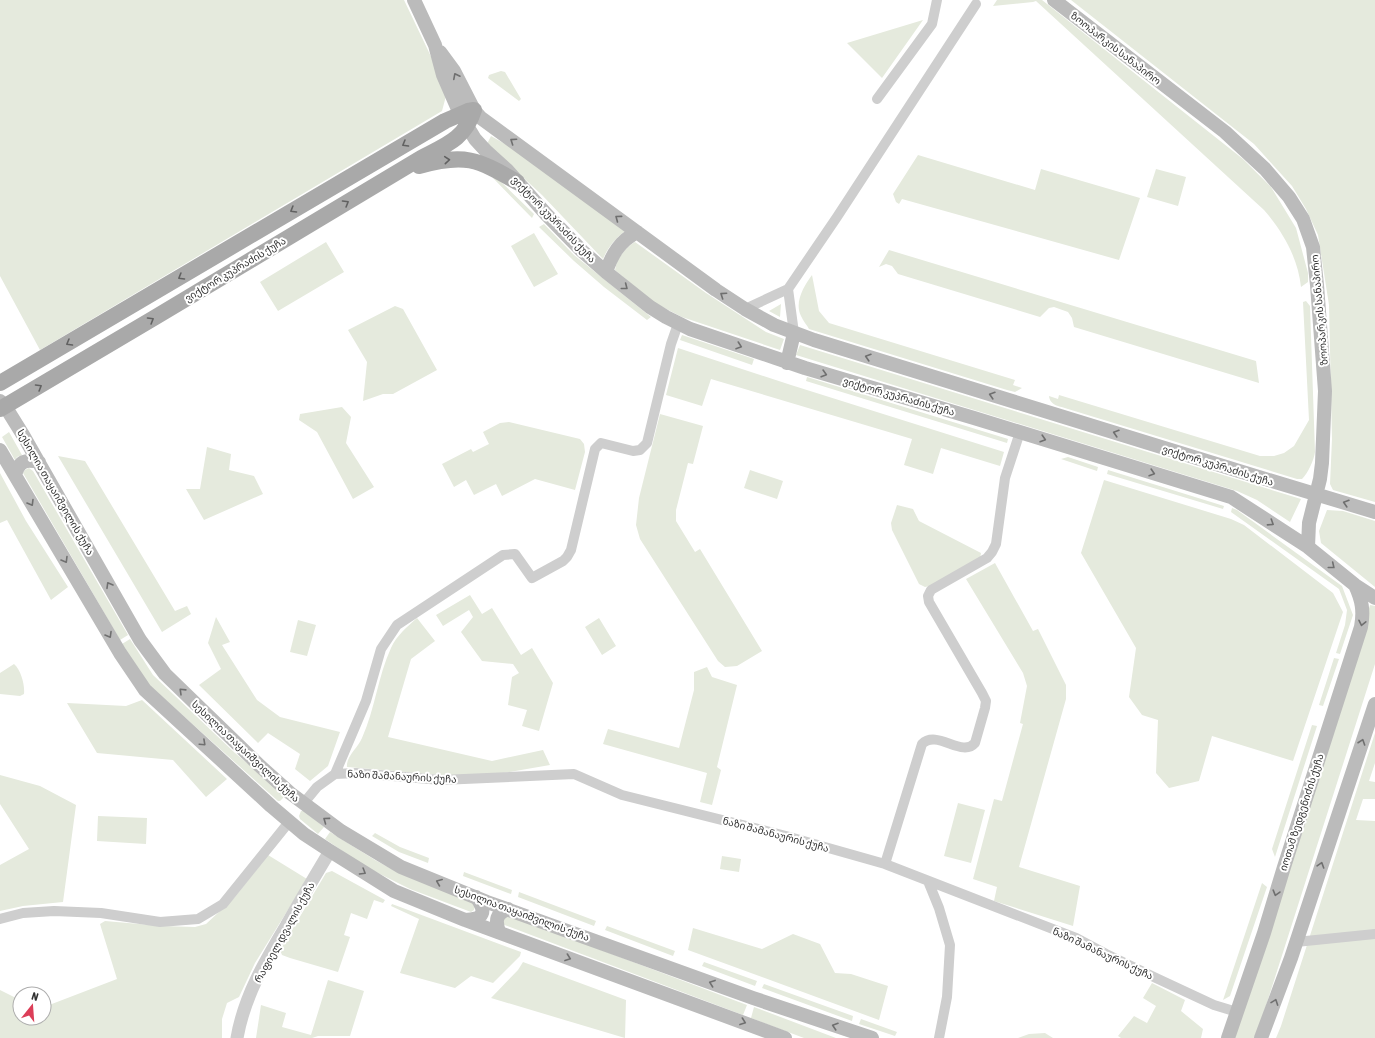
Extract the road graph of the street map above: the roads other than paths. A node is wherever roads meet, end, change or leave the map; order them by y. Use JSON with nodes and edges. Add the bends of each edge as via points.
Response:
{"nodes":[{"id":1,"x":414,"y":0,"type":"edge"},
{"id":2,"x":937,"y":0,"type":"edge"},
{"id":3,"x":1054,"y":0,"type":"edge"},
{"id":4,"x":979,"y":1,"type":"edge"},
{"id":5,"x":877,"y":99,"type":"dead end"},
{"id":6,"x":467,"y":117,"type":"junction"},
{"id":7,"x":396,"y":173,"type":"junction"},
{"id":8,"x":517,"y":182,"type":"junction"},
{"id":9,"x":637,"y":232,"type":"junction"},
{"id":10,"x":606,"y":272,"type":"junction"},
{"id":11,"x":788,"y":289,"type":"junction"},
{"id":12,"x":745,"y":310,"type":"junction"},
{"id":13,"x":678,"y":324,"type":"junction"},
{"id":14,"x":794,"y":333,"type":"junction"},
{"id":15,"x":787,"y":363,"type":"junction"},
{"id":16,"x":0,"y":383,"type":"edge"},
{"id":17,"x":2,"y":405,"type":"edge"},
{"id":18,"x":1020,"y":432,"type":"junction"},
{"id":19,"x":0,"y":450,"type":"edge"},
{"id":20,"x":38,"y":462,"type":"junction"},
{"id":21,"x":15,"y":475,"type":"junction"},
{"id":22,"x":1317,"y":495,"type":"junction"},
{"id":23,"x":1375,"y":512,"type":"edge"},
{"id":24,"x":1308,"y":547,"type":"junction"},
{"id":25,"x":1355,"y":585,"type":"junction"},
{"id":26,"x":1375,"y":598,"type":"edge"},
{"id":27,"x":1375,"y":704,"type":"edge"},
{"id":28,"x":335,"y":774,"type":"junction"},
{"id":29,"x":290,"y":793,"type":"junction"},
{"id":30,"x":303,"y":804,"type":"junction"},
{"id":31,"x":271,"y":806,"type":"junction"},
{"id":32,"x":289,"y":822,"type":"junction"},
{"id":33,"x":330,"y":851,"type":"junction"},
{"id":34,"x":885,"y":864,"type":"junction"},
{"id":35,"x":928,"y":881,"type":"junction"},
{"id":36,"x":476,"y":897,"type":"junction"},
{"id":37,"x":508,"y":909,"type":"junction"},
{"id":38,"x":0,"y":919,"type":"edge"},
{"id":39,"x":465,"y":920,"type":"junction"},
{"id":40,"x":499,"y":932,"type":"junction"},
{"id":41,"x":1375,"y":934,"type":"edge"},
{"id":42,"x":1296,"y":942,"type":"junction"},
{"id":43,"x":1237,"y":1012,"type":"junction"},
{"id":44,"x":237,"y":1038,"type":"edge"},
{"id":45,"x":785,"y":1038,"type":"edge"},
{"id":46,"x":872,"y":1038,"type":"edge"},
{"id":47,"x":939,"y":1038,"type":"edge"},
{"id":48,"x":1228,"y":1038,"type":"edge"},
{"id":49,"x":1261,"y":1038,"type":"edge"}],
"edges":[{"from":1,"to":6,"type":"main road","via":[[435,45],[443,75]]},
{"from":2,"to":5,"type":"street","via":[[932,24]]},
{"from":3,"to":22,"type":"main road","name":"ზოოპარკის სანაპირო","via":[[1225,132],[1265,169],[1289,197],[1303,219],[1312,246],[1325,373],[1324,447]]},
{"from":4,"to":11,"type":"street"},
{"from":6,"to":7,"type":"main road","name":"ვიქტორ კუპრაძის ქუჩა","via":[[462,133]]},
{"from":6,"to":8,"type":"main road","name":"ვიქტორ კუპრაძის ქუჩა","via":[[478,143]]},
{"from":9,"to":6,"type":"main road","name":"ვიქტორ კუპრაძის ქუჩა","one_way":true,"via":[[493,127]]},
{"from":6,"to":16,"type":"main road","name":"ვიქტორ კუპრაძის ქუჩა","one_way":true,"via":[[445,121],[392,151]]},
{"from":7,"to":8,"type":"main road","one_way":true,"via":[[442,160],[466,159],[483,163]]},
{"from":17,"to":7,"type":"main road","name":"ვიქტორ კუპრაძის ქუჩა","one_way":true},
{"from":8,"to":10,"type":"main road","name":"ვიქტორ კუპრაძის ქუჩა","via":[[582,251]]},
{"from":9,"to":10,"type":"main road","via":[[616,248]]},
{"from":12,"to":9,"type":"main road","name":"ვიქტორ კუპრაძის ქუჩა","one_way":true},
{"from":10,"to":13,"type":"main road","name":"ვიქტორ კუპრაძის ქუჩა","one_way":true,"via":[[650,307]]},
{"from":11,"to":12,"type":"street"},
{"from":11,"to":14,"type":"street"},
{"from":12,"to":14,"type":"main road","name":"ვიქტორ კუპრაძის ქუჩა"},
{"from":13,"to":15,"type":"main road","name":"ვიქტორ კუპრაძის ქუჩა","one_way":true},
{"from":13,"to":28,"type":"street","via":[[647,443],[640,450],[633,451],[601,443],[595,449],[568,557],[532,578],[515,554],[503,554],[397,625],[381,649],[366,701]]},
{"from":14,"to":15,"type":"main road"},
{"from":22,"to":14,"type":"main road","name":"ვიქტორ კუპრაძის ქუჩა","one_way":true},
{"from":15,"to":18,"type":"main road","name":"ვიქტორ კუპრაძის ქუჩა","one_way":true},
{"from":17,"to":20,"type":"main road","name":"სესილია თაყაიშვილის ქუჩა"},
{"from":18,"to":24,"type":"main road","name":"ვიქტორ კუპრაძის ქუჩა","one_way":true,"via":[[1230,497]]},
{"from":18,"to":34,"type":"street","via":[[1005,478],[996,544],[992,552],[983,560],[931,590],[928,596],[929,602],[986,701],[975,743],[964,747],[931,738],[922,744]]},
{"from":19,"to":21,"type":"main road"},
{"from":20,"to":21,"type":"main road","via":[[24,461],[17,468]]},
{"from":29,"to":20,"type":"main road","name":"სესილია თაყაიშვილის ქუჩა","one_way":true,"via":[[165,674],[140,640]]},
{"from":21,"to":31,"type":"main road","one_way":true,"via":[[120,654],[145,690]]},
{"from":23,"to":22,"type":"main road","name":"ვიქტორ კუპრაძის ქუჩა","one_way":true},
{"from":22,"to":24,"type":"main road","name":"ზოოპარკის სანაპირო","via":[[1309,523]]},
{"from":24,"to":25,"type":"main road","name":"ვიქტორ კუპრაძის ქუჩა","one_way":true},
{"from":25,"to":26,"type":"main road","name":"ვიქტორ კუპრაძის ქუჩა"},
{"from":25,"to":43,"type":"main road","name":"იოთამ ზედგენიძის ქუჩა","one_way":true,"via":[[1362,604],[1361,627]]},
{"from":42,"to":27,"type":"main road","one_way":true},
{"from":28,"to":30,"type":"street","name":"ნაზი შამანაურის ქუჩა","via":[[317,787]]},
{"from":28,"to":34,"type":"street","name":"ნაზი შამანაურის ქუჩა","via":[[356,773],[440,780],[574,774],[622,795]]},
{"from":29,"to":30,"type":"main road","name":"სესილია თაყაიშვილის ქუჩა"},
{"from":29,"to":31,"type":"main road","via":[[289,800],[282,808]]},
{"from":30,"to":32,"type":"main road"},
{"from":36,"to":30,"type":"main road","name":"სესილია თაყაიშვილის ქუჩა","one_way":true,"via":[[401,867],[341,831]]},
{"from":31,"to":32,"type":"main road"},
{"from":32,"to":33,"type":"main road"},
{"from":32,"to":38,"type":"street","via":[[223,904],[198,919],[160,922],[92,912],[54,910],[23,913]]},
{"from":33,"to":39,"type":"main road","one_way":true,"via":[[394,890]]},
{"from":33,"to":44,"type":"street","name":"რაფიელ დვალის ქუჩა","via":[[273,947],[253,987],[240,1020]]},
{"from":34,"to":35,"type":"street","name":"ნაზი შამანაურის ქუჩა"},
{"from":35,"to":43,"type":"street","name":"ნაზი შამანაურის ქუჩა","via":[[1076,938],[1120,961]]},
{"from":35,"to":47,"type":"street","via":[[950,945],[947,997]]},
{"from":36,"to":37,"type":"main road","name":"სესილია თაყაიშვილის ქუჩა"},
{"from":36,"to":39,"type":"main road","via":[[482,905],[482,914],[474,920]]},
{"from":37,"to":40,"type":"main road","via":[[498,915],[496,925]]},
{"from":46,"to":37,"type":"main road","name":"სესილია თაყაიშვილის ქუჩა","one_way":true},
{"from":39,"to":40,"type":"main road"},
{"from":40,"to":45,"type":"main road","one_way":true},
{"from":41,"to":42,"type":"street"},
{"from":49,"to":42,"type":"main road","one_way":true},
{"from":43,"to":48,"type":"main road","name":"იოთამ ზედგენიძის ქუჩა"}]}
